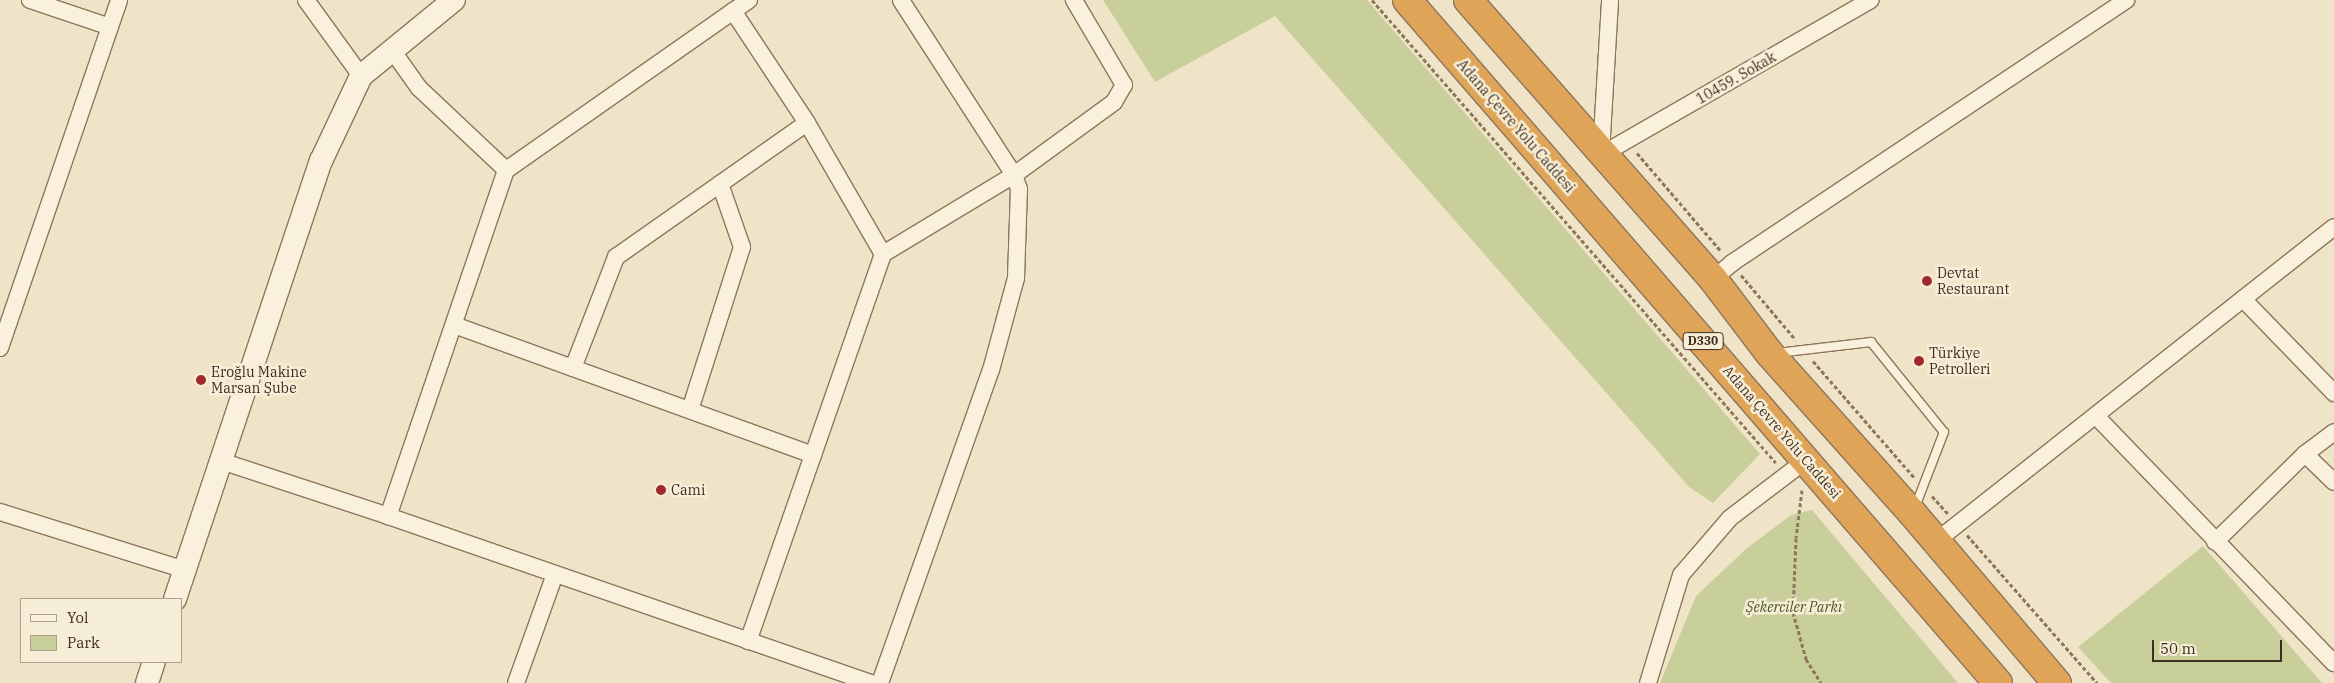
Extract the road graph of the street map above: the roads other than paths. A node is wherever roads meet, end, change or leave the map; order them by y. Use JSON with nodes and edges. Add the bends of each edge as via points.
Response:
{"nodes":[{"id":1,"x":30,"y":0,"type":"edge"},
{"id":2,"x":119,"y":0,"type":"edge"},
{"id":3,"x":306,"y":0,"type":"edge"},
{"id":4,"x":454,"y":0,"type":"edge"},
{"id":5,"x":749,"y":0,"type":"edge"},
{"id":6,"x":901,"y":0,"type":"edge"},
{"id":7,"x":1074,"y":0,"type":"edge"},
{"id":8,"x":1407,"y":0,"type":"edge"},
{"id":9,"x":1468,"y":0,"type":"edge"},
{"id":10,"x":1610,"y":0,"type":"edge"},
{"id":11,"x":1871,"y":0,"type":"edge"},
{"id":12,"x":2126,"y":0,"type":"edge"},
{"id":13,"x":733,"y":11,"type":"junction"},
{"id":14,"x":110,"y":27,"type":"junction"},
{"id":15,"x":392,"y":50,"type":"junction"},
{"id":16,"x":362,"y":76,"type":"junction"},
{"id":17,"x":808,"y":123,"type":"junction"},
{"id":18,"x":1601,"y":155,"type":"junction"},
{"id":19,"x":506,"y":170,"type":"junction"},
{"id":20,"x":1014,"y":175,"type":"junction"},
{"id":21,"x":720,"y":184,"type":"junction"},
{"id":22,"x":2334,"y":227,"type":"edge"},
{"id":23,"x":883,"y":254,"type":"junction"},
{"id":24,"x":1713,"y":279,"type":"junction"},
{"id":25,"x":2243,"y":299,"type":"junction"},
{"id":26,"x":454,"y":325,"type":"junction"},
{"id":27,"x":0,"y":348,"type":"edge"},
{"id":28,"x":1770,"y":354,"type":"junction"},
{"id":29,"x":573,"y":368,"type":"junction"},
{"id":30,"x":2334,"y":393,"type":"edge"},
{"id":31,"x":690,"y":410,"type":"junction"},
{"id":32,"x":2096,"y":416,"type":"junction"},
{"id":33,"x":2334,"y":432,"type":"edge"},
{"id":34,"x":2305,"y":454,"type":"junction"},
{"id":35,"x":813,"y":455,"type":"junction"},
{"id":36,"x":221,"y":461,"type":"junction"},
{"id":37,"x":1796,"y":467,"type":"junction"},
{"id":38,"x":2334,"y":482,"type":"edge"},
{"id":39,"x":0,"y":512,"type":"edge"},
{"id":40,"x":1913,"y":514,"type":"junction"},
{"id":41,"x":388,"y":516,"type":"junction"},
{"id":42,"x":1935,"y":542,"type":"junction"},
{"id":43,"x":2215,"y":542,"type":"junction"},
{"id":44,"x":185,"y":570,"type":"junction"},
{"id":45,"x":555,"y":574,"type":"junction"},
{"id":46,"x":175,"y":598,"type":"edge"},
{"id":47,"x":748,"y":640,"type":"junction"},
{"id":48,"x":154,"y":663,"type":"edge"},
{"id":49,"x":2334,"y":663,"type":"edge"},
{"id":50,"x":147,"y":683,"type":"edge"},
{"id":51,"x":516,"y":683,"type":"edge"},
{"id":52,"x":871,"y":683,"type":"edge"},
{"id":53,"x":880,"y":683,"type":"edge"},
{"id":54,"x":1648,"y":683,"type":"edge"},
{"id":55,"x":1998,"y":683,"type":"edge"},
{"id":56,"x":2057,"y":683,"type":"edge"}],
"edges":[{"from":1,"to":14,"type":"street"},
{"from":2,"to":14,"type":"street"},
{"from":3,"to":16,"type":"street"},
{"from":4,"to":15,"type":"street"},
{"from":5,"to":13,"type":"street"},
{"from":6,"to":20,"type":"street"},
{"from":7,"to":20,"type":"street","via":[[1124,86],[1114,102]]},
{"from":8,"to":37,"type":"highway","name":"Adana Çevre Yolu Caddesi","number":"D330"},
{"from":9,"to":18,"type":"highway"},
{"from":10,"to":18,"type":"street"},
{"from":11,"to":18,"type":"street","name":"10459. Sokak"},
{"from":12,"to":24,"type":"street","via":[[1732,263]]},
{"from":13,"to":17,"type":"street"},
{"from":13,"to":19,"type":"street"},
{"from":14,"to":27,"type":"street"},
{"from":15,"to":16,"type":"street"},
{"from":15,"to":19,"type":"street","via":[[419,88]]},
{"from":16,"to":36,"type":"street","via":[[321,160]]},
{"from":17,"to":21,"type":"street"},
{"from":17,"to":23,"type":"street"},
{"from":18,"to":24,"type":"highway"},
{"from":19,"to":26,"type":"street"},
{"from":20,"to":23,"type":"street"},
{"from":20,"to":53,"type":"street","via":[[1019,189],[1016,278],[991,370]]},
{"from":21,"to":29,"type":"street","via":[[616,257]]},
{"from":21,"to":31,"type":"street","via":[[742,247]]},
{"from":22,"to":25,"type":"street"},
{"from":23,"to":35,"type":"street"},
{"from":24,"to":28,"type":"highway"},
{"from":25,"to":30,"type":"street"},
{"from":25,"to":32,"type":"street"},
{"from":26,"to":29,"type":"street"},
{"from":26,"to":41,"type":"street"},
{"from":28,"to":40,"type":"highway"},
{"from":28,"to":40,"type":"lane","via":[[1871,342],[1944,432]]},
{"from":29,"to":31,"type":"street"},
{"from":31,"to":35,"type":"street"},
{"from":32,"to":42,"type":"street"},
{"from":32,"to":43,"type":"street"},
{"from":33,"to":34,"type":"street"},
{"from":34,"to":38,"type":"street"},
{"from":34,"to":43,"type":"street"},
{"from":35,"to":47,"type":"street"},
{"from":36,"to":41,"type":"street"},
{"from":36,"to":44,"type":"street"},
{"from":37,"to":54,"type":"street","via":[[1730,518],[1681,575]]},
{"from":37,"to":55,"type":"highway","name":"Adana Çevre Yolu Caddesi","number":"D330"},
{"from":39,"to":44,"type":"street"},
{"from":40,"to":42,"type":"highway"},
{"from":41,"to":45,"type":"street"},
{"from":42,"to":56,"type":"highway"},
{"from":43,"to":49,"type":"street"},
{"from":44,"to":46,"type":"street"},
{"from":45,"to":47,"type":"street"},
{"from":45,"to":51,"type":"street"},
{"from":47,"to":52,"type":"street"},
{"from":48,"to":50,"type":"street"}]}
